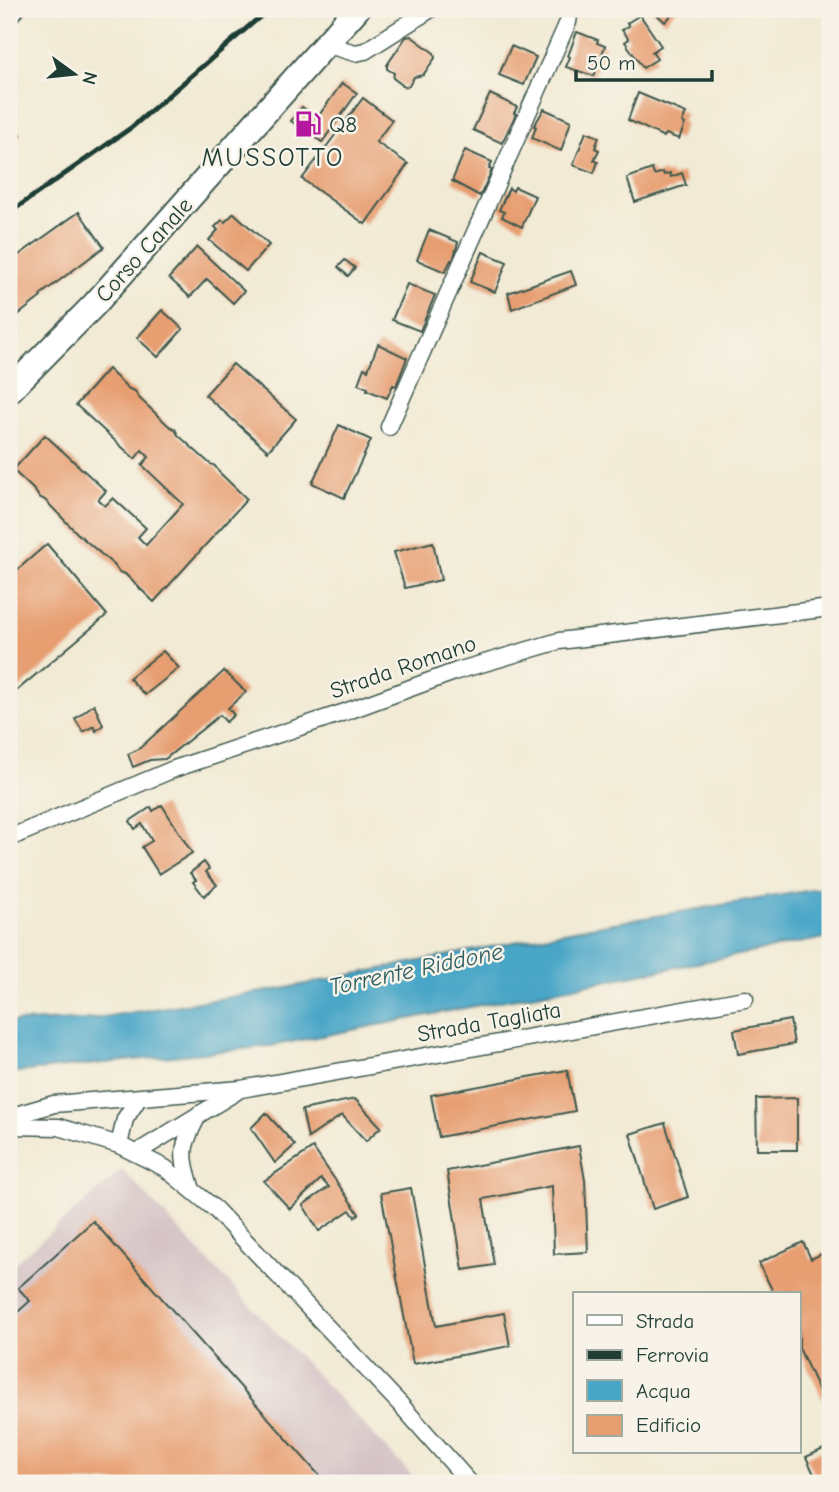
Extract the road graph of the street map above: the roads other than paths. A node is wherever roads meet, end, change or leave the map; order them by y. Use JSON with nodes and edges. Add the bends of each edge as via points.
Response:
{"nodes":[{"id":1,"x":357,"y":9,"type":"edge"},
{"id":2,"x":430,"y":9,"type":"edge"},
{"id":3,"x":570,"y":9,"type":"edge"},
{"id":4,"x":325,"y":44,"type":"junction"},
{"id":5,"x":9,"y":391,"type":"edge"},
{"id":6,"x":389,"y":427,"type":"dead end"},
{"id":7,"x":830,"y":608,"type":"edge"},
{"id":8,"x":9,"y":838,"type":"edge"},
{"id":9,"x":744,"y":999,"type":"dead end"},
{"id":10,"x":242,"y":1089,"type":"junction"},
{"id":11,"x":138,"y":1099,"type":"junction"},
{"id":12,"x":201,"y":1112,"type":"junction"},
{"id":13,"x":9,"y":1117,"type":"edge"},
{"id":14,"x":9,"y":1126,"type":"edge"},
{"id":15,"x":118,"y":1145,"type":"junction"},
{"id":16,"x":136,"y":1153,"type":"junction"},
{"id":17,"x":192,"y":1190,"type":"junction"},
{"id":18,"x":470,"y":1483,"type":"edge"}],
"edges":[{"from":1,"to":4,"type":"main road","name":"Corso Canale"},
{"from":2,"to":4,"type":"street","via":[[365,51],[355,53]]},
{"from":3,"to":6,"type":"street"},
{"from":4,"to":5,"type":"main road","name":"Corso Canale","via":[[103,295]]},
{"from":7,"to":8,"type":"street","name":"Strada Romano","via":[[546,645],[174,769]]},
{"from":9,"to":10,"type":"street","name":"Strada Tagliata"},
{"from":10,"to":11,"type":"street","name":"Strada Tagliata"},
{"from":10,"to":12,"type":"street","name":"Strada Tagliata"},
{"from":11,"to":13,"type":"street","name":"Strada Tagliata","via":[[54,1104]]},
{"from":11,"to":15,"type":"street","via":[[125,1119]]},
{"from":12,"to":16,"type":"street","name":"Strada Tagliata"},
{"from":12,"to":17,"type":"street","via":[[188,1135],[183,1157]]},
{"from":14,"to":15,"type":"street","via":[[59,1127]]},
{"from":15,"to":16,"type":"street"},
{"from":16,"to":17,"type":"street"},
{"from":17,"to":18,"type":"street","via":[[215,1209]]}]}
